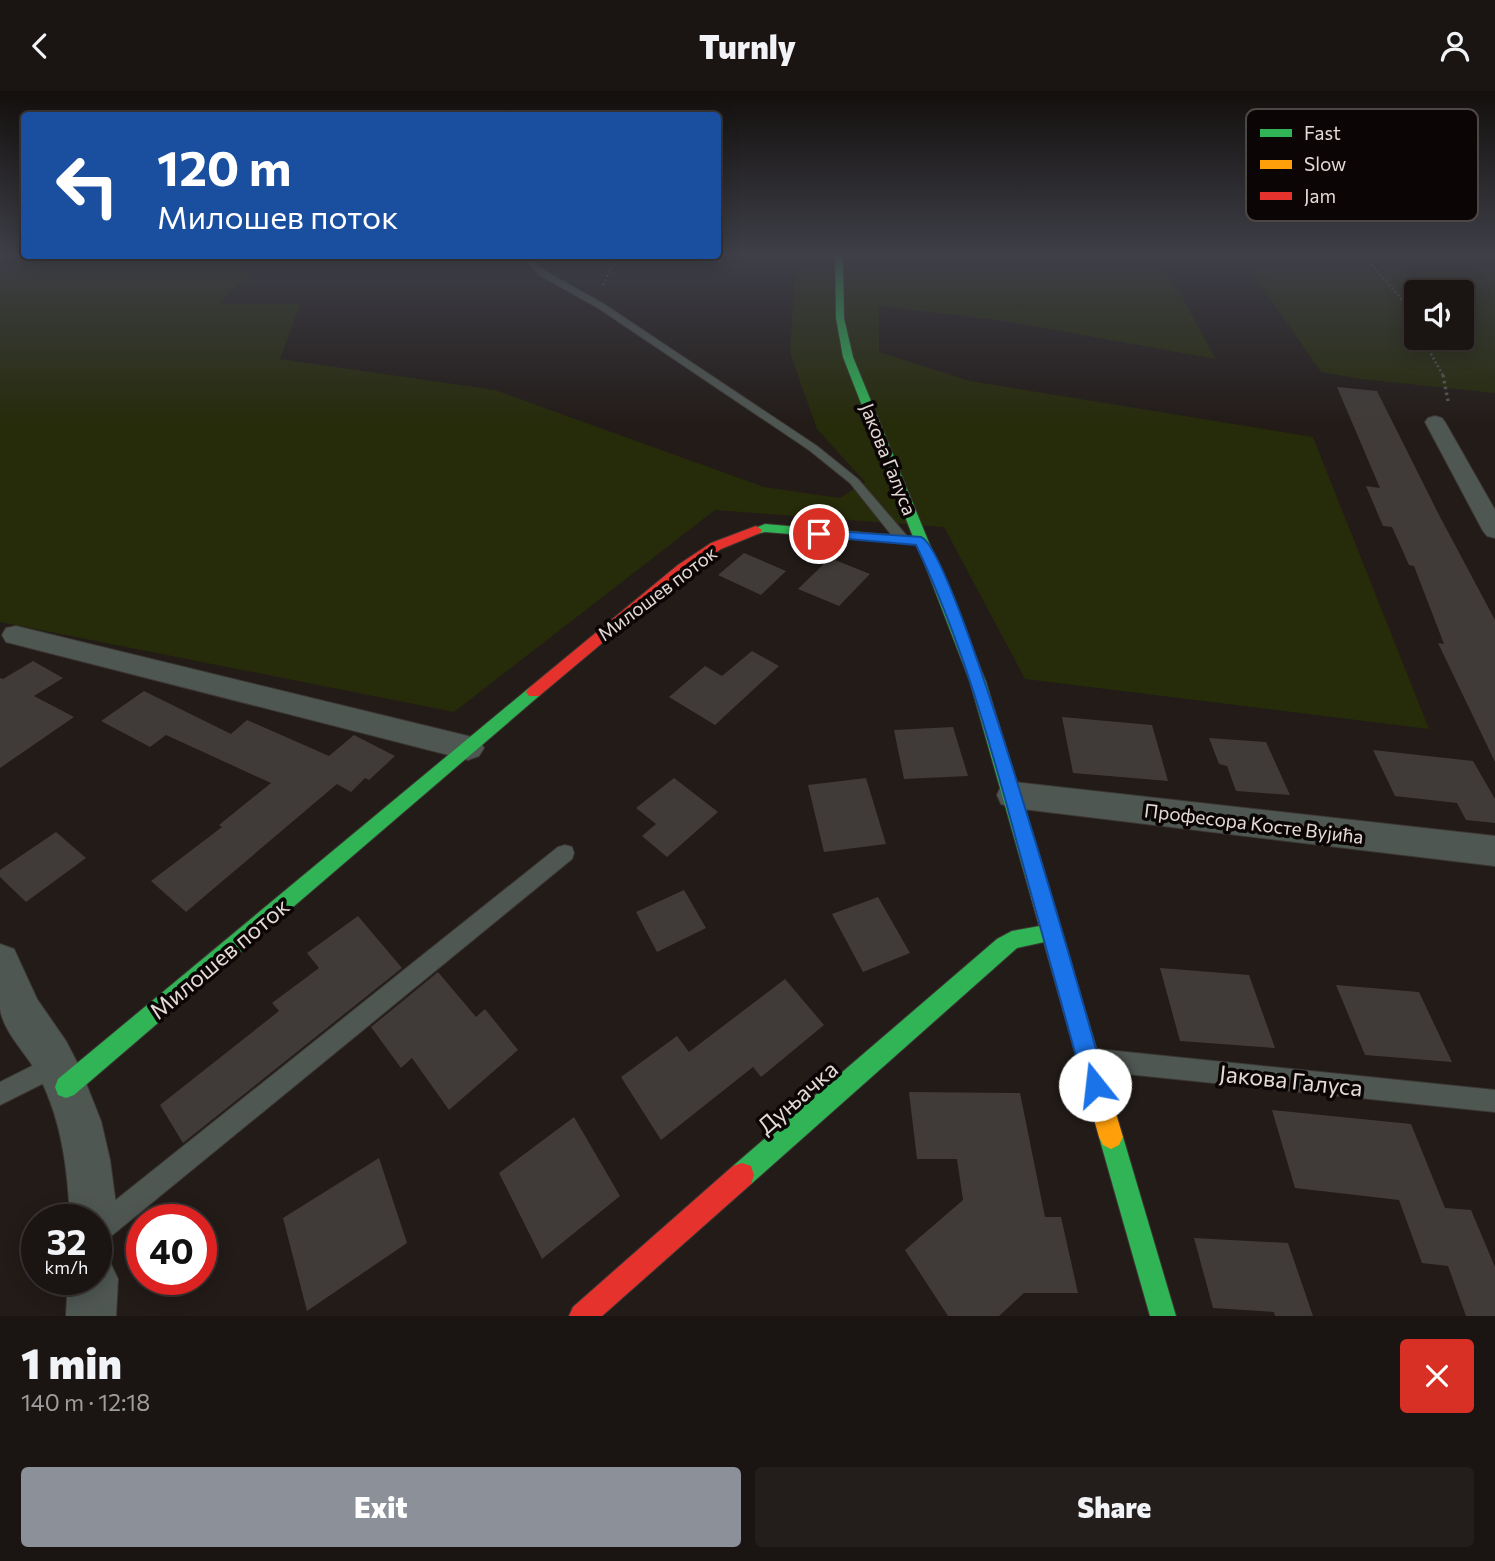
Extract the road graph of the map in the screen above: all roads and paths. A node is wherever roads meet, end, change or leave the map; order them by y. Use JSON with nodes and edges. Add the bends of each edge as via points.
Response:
{"nodes":[{"id":1,"x":609,"y":311,"type":"edge"},
{"id":2,"x":840,"y":311,"type":"edge"},
{"id":3,"x":1429,"y":350,"type":"edge"},
{"id":4,"x":1440,"y":430,"type":"joint"},
{"id":5,"x":1495,"y":531,"type":"edge"},
{"id":6,"x":902,"y":540,"type":"junction"},
{"id":7,"x":921,"y":541,"type":"junction"},
{"id":8,"x":16,"y":635,"type":"dead end"},
{"id":9,"x":468,"y":748,"type":"junction"},
{"id":10,"x":1013,"y":795,"type":"junction"},
{"id":11,"x":1495,"y":851,"type":"edge"},
{"id":12,"x":565,"y":853,"type":"dead end"},
{"id":13,"x":1051,"y":933,"type":"junction"},
{"id":14,"x":0,"y":962,"type":"edge"},
{"id":15,"x":1087,"y":1059,"type":"junction"},
{"id":16,"x":61,"y":1076,"type":"junction"},
{"id":17,"x":0,"y":1094,"type":"edge"},
{"id":18,"x":1495,"y":1101,"type":"edge"},
{"id":19,"x":93,"y":1204,"type":"edge"},
{"id":20,"x":112,"y":1218,"type":"edge"},
{"id":21,"x":93,"y":1295,"type":"edge"},
{"id":22,"x":92,"y":1316,"type":"edge"},
{"id":23,"x":582,"y":1316,"type":"edge"},
{"id":24,"x":1163,"y":1316,"type":"edge"}],
"edges":[{"from":1,"to":6,"type":"lane","name":"Јакова Галуса","via":[[831,462],[854,481]]},
{"from":2,"to":7,"type":"street","name":"Јакова Галуса","via":[[846,349]]},
{"from":3,"to":4,"type":"path","via":[[1444,377],[1450,416]]},
{"from":4,"to":5,"type":"street"},
{"from":6,"to":7,"type":"street","name":"Милошев поток"},
{"from":6,"to":9,"type":"street","name":"Милошев поток","via":[[765,528],[732,538],[650,594]]},
{"from":7,"to":10,"type":"street","name":"Јакова Галуса","via":[[978,682]]},
{"from":8,"to":9,"type":"street"},
{"from":9,"to":16,"type":"street","name":"Милошев поток"},
{"from":10,"to":11,"type":"street","name":"Професора Косте Вујића"},
{"from":10,"to":13,"type":"street","name":"Јакова Галуса"},
{"from":12,"to":20,"type":"lane"},
{"from":13,"to":15,"type":"street","name":"Јакова Галуса"},
{"from":13,"to":23,"type":"street","name":"Дуњачка","via":[[1012,940],[1004,946]]},
{"from":14,"to":16,"type":"street","via":[[13,995]]},
{"from":15,"to":18,"type":"lane","name":"Јакова Галуса"},
{"from":15,"to":24,"type":"street","name":"Јакова Галуса"},
{"from":16,"to":17,"type":"lane"},
{"from":16,"to":19,"type":"street","via":[[82,1132]]},
{"from":21,"to":22,"type":"street"}]}
